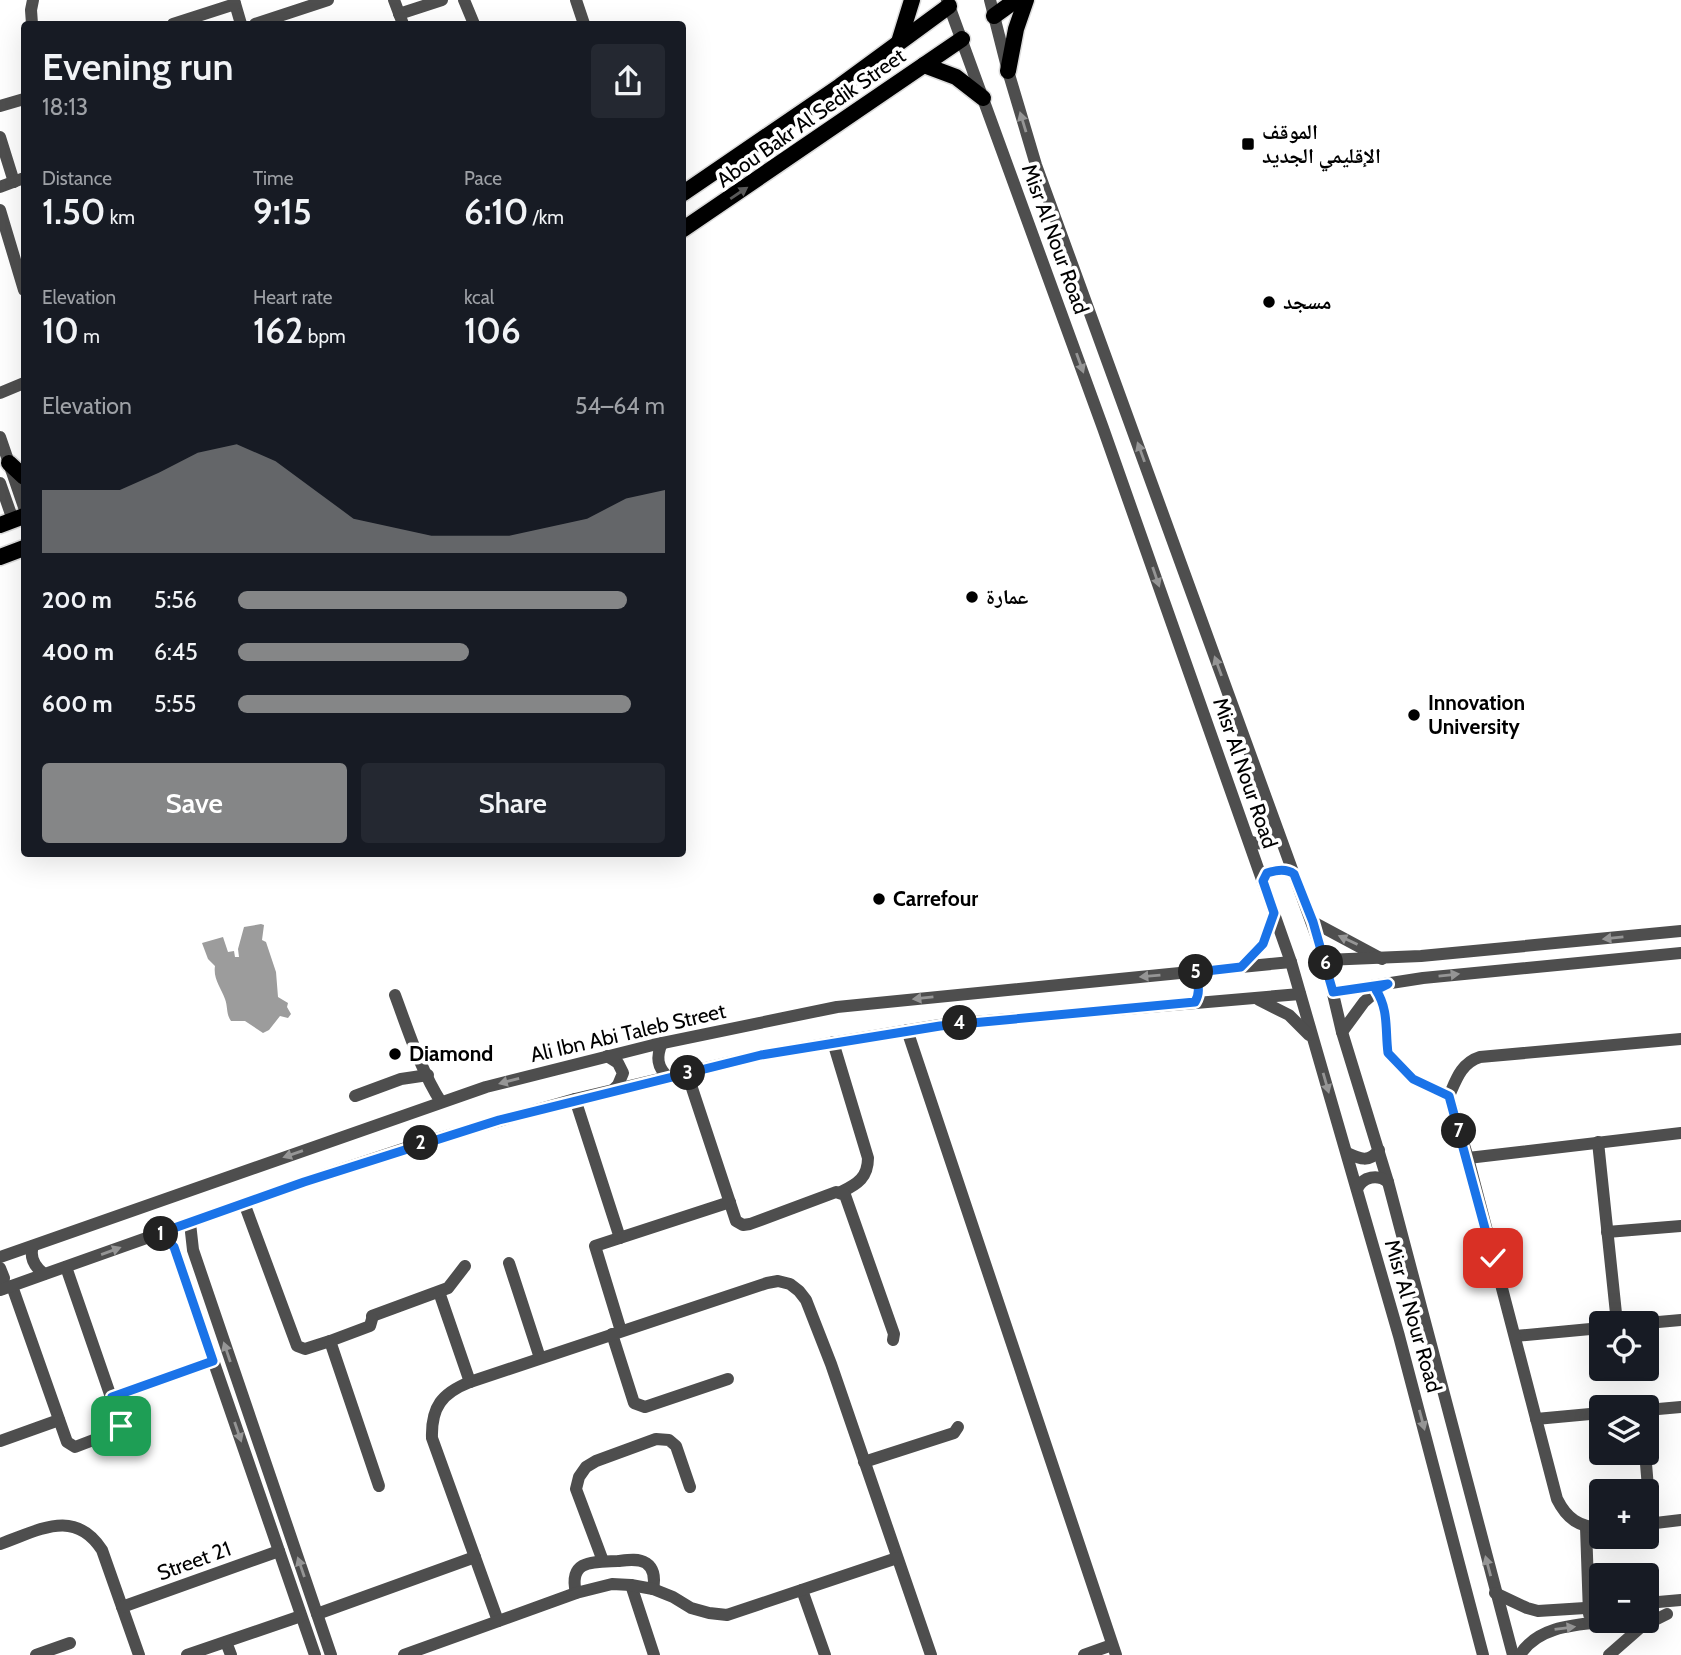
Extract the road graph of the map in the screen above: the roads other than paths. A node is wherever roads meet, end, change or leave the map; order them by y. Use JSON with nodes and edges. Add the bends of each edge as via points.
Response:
{"nodes":[{"id":1,"x":33,"y":0,"type":"edge"},
{"id":2,"x":328,"y":0,"type":"edge"},
{"id":3,"x":394,"y":0,"type":"edge"},
{"id":4,"x":442,"y":0,"type":"edge"},
{"id":5,"x":464,"y":0,"type":"edge"},
{"id":6,"x":576,"y":0,"type":"edge"},
{"id":7,"x":912,"y":0,"type":"edge"},
{"id":8,"x":1016,"y":0,"type":"edge"},
{"id":9,"x":1026,"y":0,"type":"edge"},
{"id":10,"x":235,"y":2,"type":"edge"},
{"id":11,"x":948,"y":3,"type":"edge"},
{"id":12,"x":992,"y":8,"type":"edge"},
{"id":13,"x":401,"y":19,"type":"edge"},
{"id":14,"x":32,"y":21,"type":"edge"},
{"id":15,"x":189,"y":21,"type":"edge"},
{"id":16,"x":240,"y":21,"type":"edge"},
{"id":17,"x":264,"y":21,"type":"edge"},
{"id":18,"x":473,"y":21,"type":"edge"},
{"id":19,"x":583,"y":21,"type":"edge"},
{"id":20,"x":962,"y":39,"type":"junction"},
{"id":21,"x":899,"y":42,"type":"junction"},
{"id":22,"x":924,"y":65,"type":"junction"},
{"id":23,"x":1008,"y":71,"type":"junction"},
{"id":24,"x":840,"y":86,"type":"junction"},
{"id":25,"x":983,"y":99,"type":"junction"},
{"id":26,"x":21,"y":100,"type":"edge"},
{"id":27,"x":0,"y":106,"type":"edge"},
{"id":28,"x":857,"y":109,"type":"junction"},
{"id":29,"x":0,"y":137,"type":"edge"},
{"id":30,"x":19,"y":180,"type":"edge"},
{"id":31,"x":0,"y":187,"type":"edge"},
{"id":32,"x":686,"y":192,"type":"edge"},
{"id":33,"x":0,"y":210,"type":"edge"},
{"id":34,"x":686,"y":227,"type":"edge"},
{"id":35,"x":21,"y":280,"type":"edge"},
{"id":36,"x":21,"y":384,"type":"edge"},
{"id":37,"x":0,"y":393,"type":"edge"},
{"id":38,"x":0,"y":437,"type":"edge"},
{"id":39,"x":9,"y":463,"type":"joint"},
{"id":40,"x":0,"y":483,"type":"edge"},
{"id":41,"x":21,"y":483,"type":"edge"},
{"id":42,"x":21,"y":486,"type":"edge"},
{"id":43,"x":5,"y":498,"type":"junction"},
{"id":44,"x":13,"y":521,"type":"edge"},
{"id":45,"x":21,"y":549,"type":"edge"},
{"id":46,"x":0,"y":557,"type":"edge"},
{"id":47,"x":1278,"y":832,"type":"junction"},
{"id":48,"x":1249,"y":841,"type":"junction"},
{"id":49,"x":1294,"y":874,"type":"junction"},
{"id":50,"x":1263,"y":881,"type":"junction"},
{"id":51,"x":1274,"y":913,"type":"junction"},
{"id":52,"x":1313,"y":922,"type":"junction"},
{"id":53,"x":1681,"y":931,"type":"edge"},
{"id":54,"x":1681,"y":953,"type":"edge"},
{"id":55,"x":1420,"y":956,"type":"junction"},
{"id":56,"x":1383,"y":959,"type":"junction"},
{"id":57,"x":1325,"y":960,"type":"junction"},
{"id":58,"x":1291,"y":962,"type":"junction"},
{"id":59,"x":1241,"y":967,"type":"junction"},
{"id":60,"x":1189,"y":973,"type":"junction"},
{"id":61,"x":1423,"y":978,"type":"junction"},
{"id":62,"x":1382,"y":987,"type":"junction"},
{"id":63,"x":1333,"y":992,"type":"junction"},
{"id":64,"x":395,"y":995,"type":"dead end"},
{"id":65,"x":1300,"y":995,"type":"junction"},
{"id":66,"x":1255,"y":999,"type":"junction"},
{"id":67,"x":1195,"y":1002,"type":"junction"},
{"id":68,"x":907,"y":1030,"type":"junction"},
{"id":69,"x":1342,"y":1032,"type":"junction"},
{"id":70,"x":1681,"y":1039,"type":"edge"},
{"id":71,"x":834,"y":1042,"type":"junction"},
{"id":72,"x":1314,"y":1042,"type":"junction"},
{"id":73,"x":662,"y":1043,"type":"junction"},
{"id":74,"x":607,"y":1056,"type":"junction"},
{"id":75,"x":687,"y":1073,"type":"junction"},
{"id":76,"x":428,"y":1076,"type":"junction"},
{"id":77,"x":668,"y":1077,"type":"junction"},
{"id":78,"x":613,"y":1090,"type":"junction"},
{"id":79,"x":355,"y":1096,"type":"dead end"},
{"id":80,"x":1449,"y":1096,"type":"junction"},
{"id":81,"x":575,"y":1099,"type":"junction"},
{"id":82,"x":442,"y":1102,"type":"junction"},
{"id":83,"x":1681,"y":1133,"type":"edge"},
{"id":84,"x":1598,"y":1142,"type":"junction"},
{"id":85,"x":1379,"y":1150,"type":"junction"},
{"id":86,"x":1347,"y":1153,"type":"junction"},
{"id":87,"x":1468,"y":1158,"type":"junction"},
{"id":88,"x":1388,"y":1182,"type":"junction"},
{"id":89,"x":1357,"y":1189,"type":"junction"},
{"id":90,"x":841,"y":1192,"type":"junction"},
{"id":91,"x":730,"y":1202,"type":"junction"},
{"id":92,"x":244,"y":1203,"type":"junction"},
{"id":93,"x":190,"y":1223,"type":"junction"},
{"id":94,"x":1681,"y":1226,"type":"edge"},
{"id":95,"x":1607,"y":1232,"type":"junction"},
{"id":96,"x":160,"y":1233,"type":"junction"},
{"id":97,"x":620,"y":1238,"type":"junction"},
{"id":98,"x":33,"y":1246,"type":"junction"},
{"id":99,"x":0,"y":1258,"type":"edge"},
{"id":100,"x":509,"y":1263,"type":"dead end"},
{"id":101,"x":465,"y":1266,"type":"dead end"},
{"id":102,"x":66,"y":1267,"type":"junction"},
{"id":103,"x":0,"y":1268,"type":"edge"},
{"id":104,"x":44,"y":1275,"type":"junction"},
{"id":105,"x":5,"y":1288,"type":"edge"},
{"id":106,"x":439,"y":1292,"type":"junction"},
{"id":107,"x":1616,"y":1311,"type":"edge"},
{"id":108,"x":1681,"y":1320,"type":"edge"},
{"id":109,"x":1659,"y":1323,"type":"edge"},
{"id":110,"x":1589,"y":1329,"type":"edge"},
{"id":111,"x":616,"y":1333,"type":"junction"},
{"id":112,"x":1515,"y":1336,"type":"junction"},
{"id":113,"x":893,"y":1340,"type":"dead end"},
{"id":114,"x":330,"y":1341,"type":"junction"},
{"id":115,"x":540,"y":1358,"type":"junction"},
{"id":116,"x":213,"y":1361,"type":"junction"},
{"id":117,"x":728,"y":1379,"type":"dead end"},
{"id":118,"x":470,"y":1382,"type":"junction"},
{"id":119,"x":112,"y":1397,"type":"junction"},
{"id":120,"x":1681,"y":1407,"type":"edge"},
{"id":121,"x":1659,"y":1409,"type":"edge"},
{"id":122,"x":1589,"y":1414,"type":"edge"},
{"id":123,"x":1536,"y":1419,"type":"junction"},
{"id":124,"x":60,"y":1420,"type":"junction"},
{"id":125,"x":958,"y":1427,"type":"dead end"},
{"id":126,"x":0,"y":1441,"type":"edge"},
{"id":127,"x":864,"y":1462,"type":"junction"},
{"id":128,"x":379,"y":1486,"type":"dead end"},
{"id":129,"x":690,"y":1487,"type":"dead end"},
{"id":130,"x":1681,"y":1520,"type":"edge"},
{"id":131,"x":1659,"y":1522,"type":"edge"},
{"id":132,"x":1586,"y":1527,"type":"junction"},
{"id":133,"x":1589,"y":1527,"type":"edge"},
{"id":134,"x":0,"y":1544,"type":"edge"},
{"id":135,"x":279,"y":1551,"type":"junction"},
{"id":136,"x":475,"y":1557,"type":"junction"},
{"id":137,"x":897,"y":1558,"type":"junction"},
{"id":138,"x":603,"y":1562,"type":"junction"},
{"id":139,"x":1590,"y":1563,"type":"edge"},
{"id":140,"x":631,"y":1584,"type":"junction"},
{"id":141,"x":653,"y":1589,"type":"junction"},
{"id":142,"x":802,"y":1590,"type":"junction"},
{"id":143,"x":576,"y":1593,"type":"junction"},
{"id":144,"x":1495,"y":1593,"type":"junction"},
{"id":145,"x":312,"y":1600,"type":"junction"},
{"id":146,"x":1681,"y":1600,"type":"edge"},
{"id":147,"x":1659,"y":1602,"type":"edge"},
{"id":148,"x":122,"y":1606,"type":"junction"},
{"id":149,"x":1589,"y":1608,"type":"edge"},
{"id":150,"x":1681,"y":1613,"type":"edge"},
{"id":151,"x":1667,"y":1614,"type":"junction"},
{"id":152,"x":301,"y":1615,"type":"junction"},
{"id":153,"x":1659,"y":1615,"type":"edge"},
{"id":154,"x":317,"y":1616,"type":"junction"},
{"id":155,"x":498,"y":1621,"type":"junction"},
{"id":156,"x":1589,"y":1625,"type":"edge"},
{"id":157,"x":226,"y":1642,"type":"junction"},
{"id":158,"x":70,"y":1643,"type":"dead end"},
{"id":159,"x":1114,"y":1650,"type":"edge"},
{"id":160,"x":36,"y":1655,"type":"edge"},
{"id":161,"x":139,"y":1655,"type":"edge"},
{"id":162,"x":187,"y":1655,"type":"edge"},
{"id":163,"x":230,"y":1655,"type":"edge"},
{"id":164,"x":315,"y":1655,"type":"edge"},
{"id":165,"x":331,"y":1655,"type":"edge"},
{"id":166,"x":404,"y":1655,"type":"edge"},
{"id":167,"x":654,"y":1655,"type":"edge"},
{"id":168,"x":825,"y":1655,"type":"edge"},
{"id":169,"x":931,"y":1655,"type":"edge"},
{"id":170,"x":1084,"y":1655,"type":"edge"},
{"id":171,"x":1483,"y":1655,"type":"edge"},
{"id":172,"x":1513,"y":1655,"type":"edge"},
{"id":173,"x":1520,"y":1655,"type":"edge"},
{"id":174,"x":1609,"y":1655,"type":"edge"}],
"edges":[{"from":1,"to":14,"type":"street"},
{"from":2,"to":17,"type":"street"},
{"from":3,"to":13,"type":"street"},
{"from":4,"to":13,"type":"street"},
{"from":5,"to":18,"type":"street"},
{"from":6,"to":19,"type":"street"},
{"from":7,"to":21,"type":"main road"},
{"from":8,"to":12,"type":"main road"},
{"from":9,"to":23,"type":"main road"},
{"from":10,"to":15,"type":"street"},
{"from":10,"to":16,"type":"street"},
{"from":11,"to":20,"type":"street","name":"Misr Al Nour Road"},
{"from":11,"to":21,"type":"main road","name":"Abou Bakr Al Sedik Street"},
{"from":12,"to":23,"type":"street","name":"Misr Al Nour Road"},
{"from":20,"to":22,"type":"main road","name":"Abou Bakr Al Sedik Street"},
{"from":20,"to":25,"type":"street","name":"Misr Al Nour Road"},
{"from":21,"to":24,"type":"main road","name":"Abou Bakr Al Sedik Street"},
{"from":22,"to":25,"type":"main road","via":[[956,77]]},
{"from":22,"to":28,"type":"main road","name":"Abou Bakr Al Sedik Street"},
{"from":47,"to":23,"type":"street","name":"Misr Al Nour Road","one_way":true,"via":[[1036,165]]},
{"from":24,"to":28,"type":"main road","via":[[851,92]]},
{"from":24,"to":32,"type":"main road","name":"Abou Bakr Al Sedik Street"},
{"from":25,"to":48,"type":"street","name":"Misr Al Nour Road","one_way":true},
{"from":26,"to":27,"type":"street"},
{"from":34,"to":28,"type":"main road","name":"Abou Bakr Al Sedik Street","one_way":true},
{"from":29,"to":30,"type":"street"},
{"from":30,"to":31,"type":"street"},
{"from":33,"to":35,"type":"street"},
{"from":36,"to":37,"type":"street"},
{"from":38,"to":39,"type":"street"},
{"from":39,"to":41,"type":"main road"},
{"from":40,"to":43,"type":"street"},
{"from":42,"to":43,"type":"street"},
{"from":43,"to":44,"type":"street"},
{"from":45,"to":46,"type":"main road"},
{"from":47,"to":48,"type":"street","via":[[1265,843]]},
{"from":47,"to":49,"type":"street","name":"Misr Al Nour Road"},
{"from":48,"to":50,"type":"street","name":"Misr Al Nour Road"},
{"from":49,"to":50,"type":"street","via":[[1275,870]]},
{"from":49,"to":52,"type":"street","name":"Misr Al Nour Road"},
{"from":50,"to":51,"type":"street","name":"Misr Al Nour Road"},
{"from":51,"to":58,"type":"street","name":"Misr Al Nour Road"},
{"from":51,"to":59,"type":"street","via":[[1263,944]]},
{"from":56,"to":52,"type":"street","one_way":true},
{"from":52,"to":57,"type":"street","name":"Misr Al Nour Road"},
{"from":53,"to":55,"type":"street","one_way":true},
{"from":61,"to":54,"type":"street","one_way":true},
{"from":55,"to":56,"type":"street"},
{"from":55,"to":61,"type":"street"},
{"from":56,"to":57,"type":"street"},
{"from":57,"to":63,"type":"street","name":"Misr Al Nour Road"},
{"from":58,"to":59,"type":"street","name":"Ali Ibn Abi Taleb Street"},
{"from":58,"to":65,"type":"street","name":"Misr Al Nour Road"},
{"from":59,"to":60,"type":"street","name":"Ali Ibn Abi Taleb Street"},
{"from":60,"to":67,"type":"street","via":[[1198,983]]},
{"from":60,"to":73,"type":"street","name":"Ali Ibn Abi Taleb Street","one_way":true,"via":[[837,1007]]},
{"from":61,"to":62,"type":"street"},
{"from":62,"to":63,"type":"street"},
{"from":62,"to":69,"type":"street"},
{"from":62,"to":80,"type":"street","via":[[1388,1053],[1413,1079]]},
{"from":63,"to":69,"type":"street","name":"Misr Al Nour Road"},
{"from":64,"to":76,"type":"street"},
{"from":65,"to":66,"type":"street"},
{"from":65,"to":72,"type":"street","name":"Misr Al Nour Road"},
{"from":66,"to":67,"type":"street"},
{"from":66,"to":72,"type":"street","via":[[1289,1015]]},
{"from":67,"to":68,"type":"street"},
{"from":68,"to":71,"type":"street"},
{"from":68,"to":159,"type":"street"},
{"from":69,"to":85,"type":"street","name":"Misr Al Nour Road"},
{"from":70,"to":80,"type":"street","via":[[1474,1058],[1463,1068]]},
{"from":71,"to":75,"type":"street"},
{"from":71,"to":90,"type":"street","via":[[868,1158],[864,1177]]},
{"from":72,"to":86,"type":"street","name":"Misr Al Nour Road","one_way":true},
{"from":73,"to":74,"type":"street","name":"Ali Ibn Abi Taleb Street"},
{"from":73,"to":77,"type":"street","via":[[657,1060]]},
{"from":74,"to":78,"type":"street","via":[[623,1073]]},
{"from":74,"to":82,"type":"street","name":"Ali Ibn Abi Taleb Street","one_way":true},
{"from":75,"to":77,"type":"street"},
{"from":75,"to":91,"type":"street"},
{"from":76,"to":79,"type":"street","via":[[401,1079]]},
{"from":76,"to":82,"type":"street"},
{"from":77,"to":78,"type":"street"},
{"from":78,"to":81,"type":"street"},
{"from":80,"to":87,"type":"street"},
{"from":81,"to":92,"type":"street","via":[[415,1145]]},
{"from":81,"to":97,"type":"street"},
{"from":82,"to":98,"type":"street","name":"Ali Ibn Abi Taleb Street","one_way":true},
{"from":83,"to":84,"type":"street"},
{"from":84,"to":87,"type":"street"},
{"from":84,"to":95,"type":"street"},
{"from":85,"to":86,"type":"street","via":[[1361,1160]]},
{"from":85,"to":88,"type":"street","name":"Misr Al Nour Road"},
{"from":86,"to":89,"type":"street","name":"Misr Al Nour Road"},
{"from":87,"to":112,"type":"street"},
{"from":88,"to":89,"type":"street","via":[[1374,1177]]},
{"from":144,"to":88,"type":"street","name":"Misr Al Nour Road","one_way":true},
{"from":89,"to":171,"type":"street","name":"Misr Al Nour Road","one_way":true},
{"from":90,"to":91,"type":"street","via":[[743,1225],[736,1221]]},
{"from":90,"to":113,"type":"street"},
{"from":91,"to":97,"type":"street"},
{"from":92,"to":93,"type":"street"},
{"from":92,"to":114,"type":"street","via":[[297,1346],[305,1349]]},
{"from":93,"to":96,"type":"street"},
{"from":145,"to":93,"type":"street","one_way":true,"via":[[193,1250]]},
{"from":94,"to":95,"type":"street"},
{"from":95,"to":107,"type":"street"},
{"from":102,"to":96,"type":"street","one_way":true},
{"from":96,"to":116,"type":"street","via":[[174,1247]]},
{"from":97,"to":111,"type":"street","via":[[595,1246]]},
{"from":98,"to":99,"type":"street","name":"Ali Ibn Abi Taleb Street"},
{"from":98,"to":104,"type":"street","via":[[34,1263]]},
{"from":100,"to":115,"type":"street"},
{"from":101,"to":106,"type":"street","via":[[448,1289]]},
{"from":102,"to":104,"type":"street"},
{"from":102,"to":119,"type":"street"},
{"from":103,"to":105,"type":"street"},
{"from":104,"to":105,"type":"street"},
{"from":105,"to":124,"type":"street"},
{"from":106,"to":114,"type":"street","via":[[372,1318],[370,1326]]},
{"from":106,"to":118,"type":"street"},
{"from":108,"to":109,"type":"street"},
{"from":110,"to":112,"type":"street"},
{"from":111,"to":115,"type":"street"},
{"from":111,"to":117,"type":"street","via":[[634,1403],[639,1407]]},
{"from":111,"to":127,"type":"street","via":[[767,1283],[790,1284],[806,1300]]},
{"from":112,"to":123,"type":"street"},
{"from":114,"to":128,"type":"street"},
{"from":115,"to":118,"type":"street"},
{"from":116,"to":119,"type":"street"},
{"from":116,"to":135,"type":"street","one_way":true},
{"from":118,"to":136,"type":"street","via":[[442,1399],[435,1412],[432,1438]]},
{"from":119,"to":124,"type":"street","via":[[121,1426],[117,1432],[72,1446]]},
{"from":120,"to":121,"type":"street"},
{"from":122,"to":123,"type":"street"},
{"from":123,"to":132,"type":"street","via":[[1563,1512]]},
{"from":124,"to":126,"type":"street"},
{"from":125,"to":127,"type":"street","via":[[954,1433]]},
{"from":127,"to":137,"type":"street"},
{"from":129,"to":138,"type":"street","via":[[676,1446],[669,1440],[656,1439],[586,1467],[576,1489]]},
{"from":130,"to":131,"type":"street"},
{"from":132,"to":133,"type":"street"},
{"from":132,"to":139,"type":"street"},
{"from":134,"to":148,"type":"street","via":[[52,1526],[82,1528],[102,1550]]},
{"from":135,"to":148,"type":"street","name":"Street 21"},
{"from":135,"to":152,"type":"street"},
{"from":136,"to":154,"type":"street"},
{"from":136,"to":155,"type":"street"},
{"from":137,"to":142,"type":"street"},
{"from":137,"to":169,"type":"street"},
{"from":138,"to":141,"type":"street","via":[[646,1563],[653,1570]]},
{"from":138,"to":143,"type":"street","via":[[588,1562],[578,1569],[573,1580]]},
{"from":140,"to":141,"type":"street"},
{"from":140,"to":143,"type":"street"},
{"from":140,"to":167,"type":"street"},
{"from":141,"to":142,"type":"street","via":[[691,1608],[727,1615]]},
{"from":142,"to":168,"type":"street"},
{"from":143,"to":155,"type":"street"},
{"from":144,"to":149,"type":"street","via":[[1538,1611]]},
{"from":144,"to":172,"type":"street","name":"Misr Al Nour Road"},
{"from":145,"to":152,"type":"street"},
{"from":145,"to":154,"type":"street"},
{"from":146,"to":147,"type":"street"},
{"from":148,"to":161,"type":"street"},
{"from":150,"to":151,"type":"street"},
{"from":151,"to":153,"type":"street"},
{"from":151,"to":174,"type":"street","via":[[1641,1627]]},
{"from":152,"to":154,"type":"street"},
{"from":152,"to":157,"type":"street"},
{"from":152,"to":164,"type":"street"},
{"from":154,"to":165,"type":"street"},
{"from":155,"to":166,"type":"street"},
{"from":173,"to":156,"type":"street","one_way":true,"via":[[1536,1636]]},
{"from":157,"to":162,"type":"street"},
{"from":157,"to":163,"type":"street"},
{"from":158,"to":160,"type":"street"},
{"from":159,"to":170,"type":"street"}]}
